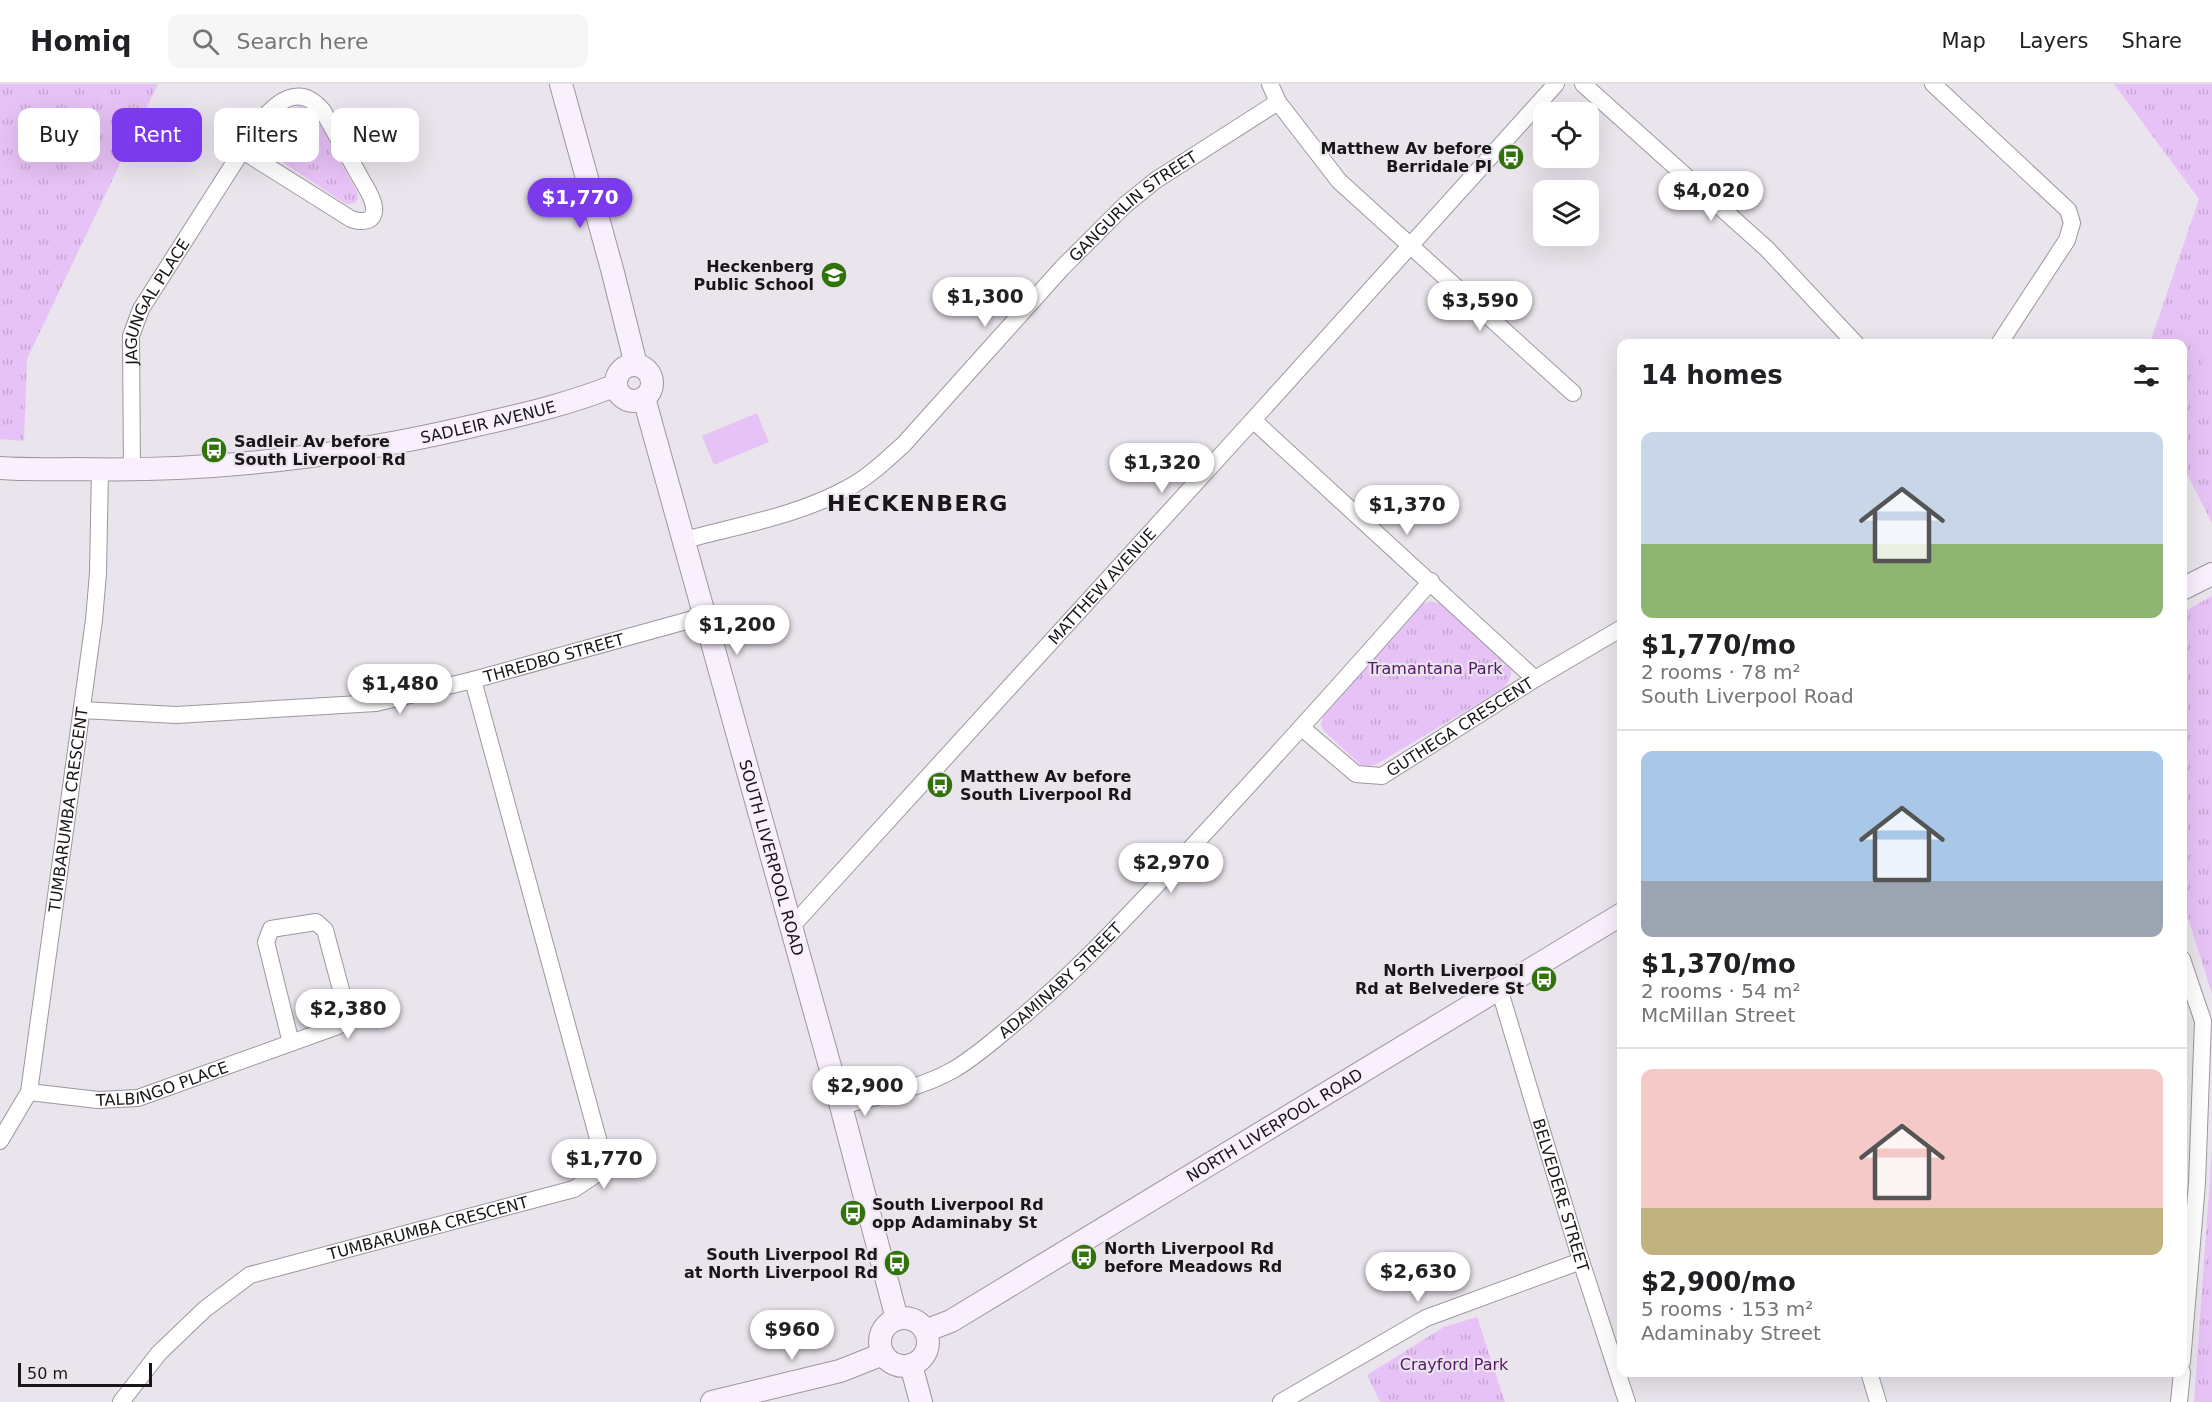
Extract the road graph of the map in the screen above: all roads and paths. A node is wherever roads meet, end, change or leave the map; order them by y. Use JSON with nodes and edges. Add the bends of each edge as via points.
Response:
{"nodes":[{"id":1,"x":561,"y":84,"type":"edge"},
{"id":2,"x":1270,"y":84,"type":"edge"},
{"id":3,"x":1556,"y":84,"type":"edge"},
{"id":4,"x":1583,"y":84,"type":"edge"},
{"id":5,"x":1933,"y":84,"type":"edge"},
{"id":6,"x":1278,"y":102,"type":"junction"},
{"id":7,"x":243,"y":151,"type":"joint"},
{"id":8,"x":236,"y":162,"type":"edge"},
{"id":9,"x":1410,"y":245,"type":"junction"},
{"id":10,"x":1851,"y":339,"type":"edge"},
{"id":11,"x":2002,"y":339,"type":"edge"},
{"id":12,"x":636,"y":365,"type":"junction"},
{"id":13,"x":616,"y":385,"type":"junction"},
{"id":14,"x":1573,"y":393,"type":"dead end"},
{"id":15,"x":644,"y":398,"type":"junction"},
{"id":16,"x":1253,"y":420,"type":"junction"},
{"id":17,"x":0,"y":468,"type":"edge"},
{"id":18,"x":100,"y":470,"type":"junction"},
{"id":19,"x":132,"y":471,"type":"junction"},
{"id":20,"x":685,"y":540,"type":"junction"},
{"id":21,"x":2212,"y":574,"type":"edge"},
{"id":22,"x":1431,"y":581,"type":"junction"},
{"id":23,"x":2187,"y":587,"type":"edge"},
{"id":24,"x":704,"y":616,"type":"junction"},
{"id":25,"x":1617,"y":631,"type":"edge"},
{"id":26,"x":1535,"y":679,"type":"junction"},
{"id":27,"x":473,"y":680,"type":"junction"},
{"id":28,"x":82,"y":710,"type":"junction"},
{"id":29,"x":1302,"y":728,"type":"junction"},
{"id":30,"x":1617,"y":917,"type":"edge"},
{"id":31,"x":792,"y":926,"type":"junction"},
{"id":32,"x":2187,"y":974,"type":"edge"},
{"id":33,"x":1499,"y":988,"type":"junction"},
{"id":34,"x":291,"y":1043,"type":"junction"},
{"id":35,"x":29,"y":1092,"type":"junction"},
{"id":36,"x":841,"y":1106,"type":"junction"},
{"id":37,"x":0,"y":1141,"type":"edge"},
{"id":38,"x":2190,"y":1184,"type":"edge"},
{"id":39,"x":2187,"y":1251,"type":"edge"},
{"id":40,"x":1581,"y":1261,"type":"junction"},
{"id":41,"x":897,"y":1319,"type":"junction"},
{"id":42,"x":925,"y":1331,"type":"junction"},
{"id":43,"x":883,"y":1354,"type":"junction"},
{"id":44,"x":911,"y":1365,"type":"junction"},
{"id":45,"x":1617,"y":1371,"type":"edge"},
{"id":46,"x":1619,"y":1377,"type":"edge"},
{"id":47,"x":1870,"y":1377,"type":"edge"},
{"id":48,"x":2182,"y":1377,"type":"edge"},
{"id":49,"x":121,"y":1402,"type":"edge"},
{"id":50,"x":712,"y":1402,"type":"edge"},
{"id":51,"x":921,"y":1402,"type":"edge"},
{"id":52,"x":1281,"y":1402,"type":"edge"},
{"id":53,"x":1627,"y":1402,"type":"edge"},
{"id":54,"x":1878,"y":1402,"type":"edge"},
{"id":55,"x":2179,"y":1402,"type":"edge"}],
"edges":[{"from":1,"to":12,"type":"main road"},
{"from":2,"to":6,"type":"street"},
{"from":3,"to":9,"type":"street","name":"MATTHEW AVENUE"},
{"from":4,"to":10,"type":"street","via":[[1767,249]]},
{"from":5,"to":11,"type":"street","via":[[2068,210],[2072,223],[2067,240]]},
{"from":6,"to":9,"type":"street","via":[[1339,181]]},
{"from":6,"to":20,"type":"street","name":"GANGURLIN STREET","via":[[1132,198],[1062,268],[878,468],[811,506]]},
{"from":7,"to":7,"type":"street","name":"JAGUNGAL PLACE","via":[[271,110],[291,98],[308,97],[323,111],[369,194],[375,209],[372,217],[360,222],[351,219]]},
{"from":8,"to":19,"type":"street","name":"JAGUNGAL PLACE","via":[[134,324]]},
{"from":9,"to":14,"type":"street"},
{"from":9,"to":16,"type":"street","name":"MATTHEW AVENUE"},
{"from":12,"to":13,"type":"main road","via":[[623,368]]},
{"from":12,"to":15,"type":"main road","via":[[651,376],[651,389]]},
{"from":13,"to":15,"type":"main road","via":[[625,398]]},
{"from":13,"to":19,"type":"main road","name":"SADLEIR AVENUE","via":[[509,418],[369,448],[241,464]]},
{"from":15,"to":20,"type":"main road","name":"SOUTH LIVERPOOL ROAD"},
{"from":16,"to":22,"type":"street"},
{"from":16,"to":31,"type":"street","name":"MATTHEW AVENUE"},
{"from":17,"to":18,"type":"main road","name":"SADLEIR AVENUE"},
{"from":18,"to":19,"type":"main road","name":"SADLEIR AVENUE"},
{"from":18,"to":28,"type":"street","name":"TUMBARUMBA CRESCENT","via":[[98,573]]},
{"from":20,"to":24,"type":"main road","name":"SOUTH LIVERPOOL ROAD"},
{"from":21,"to":23,"type":"main road"},
{"from":22,"to":26,"type":"street"},
{"from":22,"to":29,"type":"street","name":"ADAMINABY STREET"},
{"from":24,"to":27,"type":"street","name":"THREDBO STREET"},
{"from":24,"to":31,"type":"main road","name":"SOUTH LIVERPOOL ROAD"},
{"from":25,"to":26,"type":"street","name":"GUTHEGA CRESCENT"},
{"from":26,"to":29,"type":"street","name":"GUTHEGA CRESCENT","via":[[1382,776],[1356,774]]},
{"from":27,"to":28,"type":"street","name":"THREDBO STREET","via":[[376,703],[176,715]]},
{"from":27,"to":49,"type":"street","name":"TUMBARUMBA CRESCENT","via":[[603,1157],[595,1175],[574,1189],[250,1275],[205,1309],[159,1353]]},
{"from":28,"to":35,"type":"street","name":"TUMBARUMBA CRESCENT"},
{"from":29,"to":36,"type":"street","name":"ADAMINABY STREET","via":[[1090,956],[982,1050],[928,1082]]},
{"from":30,"to":33,"type":"main road","name":"NORTH LIVERPOOL ROAD"},
{"from":31,"to":36,"type":"main road","name":"SOUTH LIVERPOOL ROAD"},
{"from":32,"to":38,"type":"street","via":[[2203,1021]]},
{"from":33,"to":40,"type":"street","name":"BELVEDERE STREET"},
{"from":33,"to":42,"type":"main road","name":"NORTH LIVERPOOL ROAD","via":[[951,1321]]},
{"from":34,"to":34,"type":"street","name":"TALBINGO PLACE","via":[[338,1026],[347,1012],[325,930],[316,922],[271,929],[266,942]]},
{"from":34,"to":35,"type":"street","name":"TALBINGO PLACE","via":[[138,1098],[98,1100]]},
{"from":35,"to":37,"type":"street","name":"TUMBARUMBA CRESCENT"},
{"from":36,"to":41,"type":"main road","name":"SOUTH LIVERPOOL ROAD"},
{"from":38,"to":39,"type":"street"},
{"from":40,"to":45,"type":"street","name":"BELVEDERE STREET"},
{"from":40,"to":52,"type":"street","via":[[1426,1318]]},
{"from":41,"to":42,"type":"main road","via":[[913,1320]]},
{"from":41,"to":43,"type":"main road","via":[[881,1335]]},
{"from":42,"to":44,"type":"main road","via":[[926,1353]]},
{"from":43,"to":44,"type":"main road","via":[[895,1365]]},
{"from":43,"to":50,"type":"main road","via":[[840,1371]]},
{"from":44,"to":51,"type":"main road"},
{"from":46,"to":53,"type":"street","name":"BELVEDERE STREET"},
{"from":47,"to":54,"type":"street"},
{"from":48,"to":55,"type":"street"}]}
